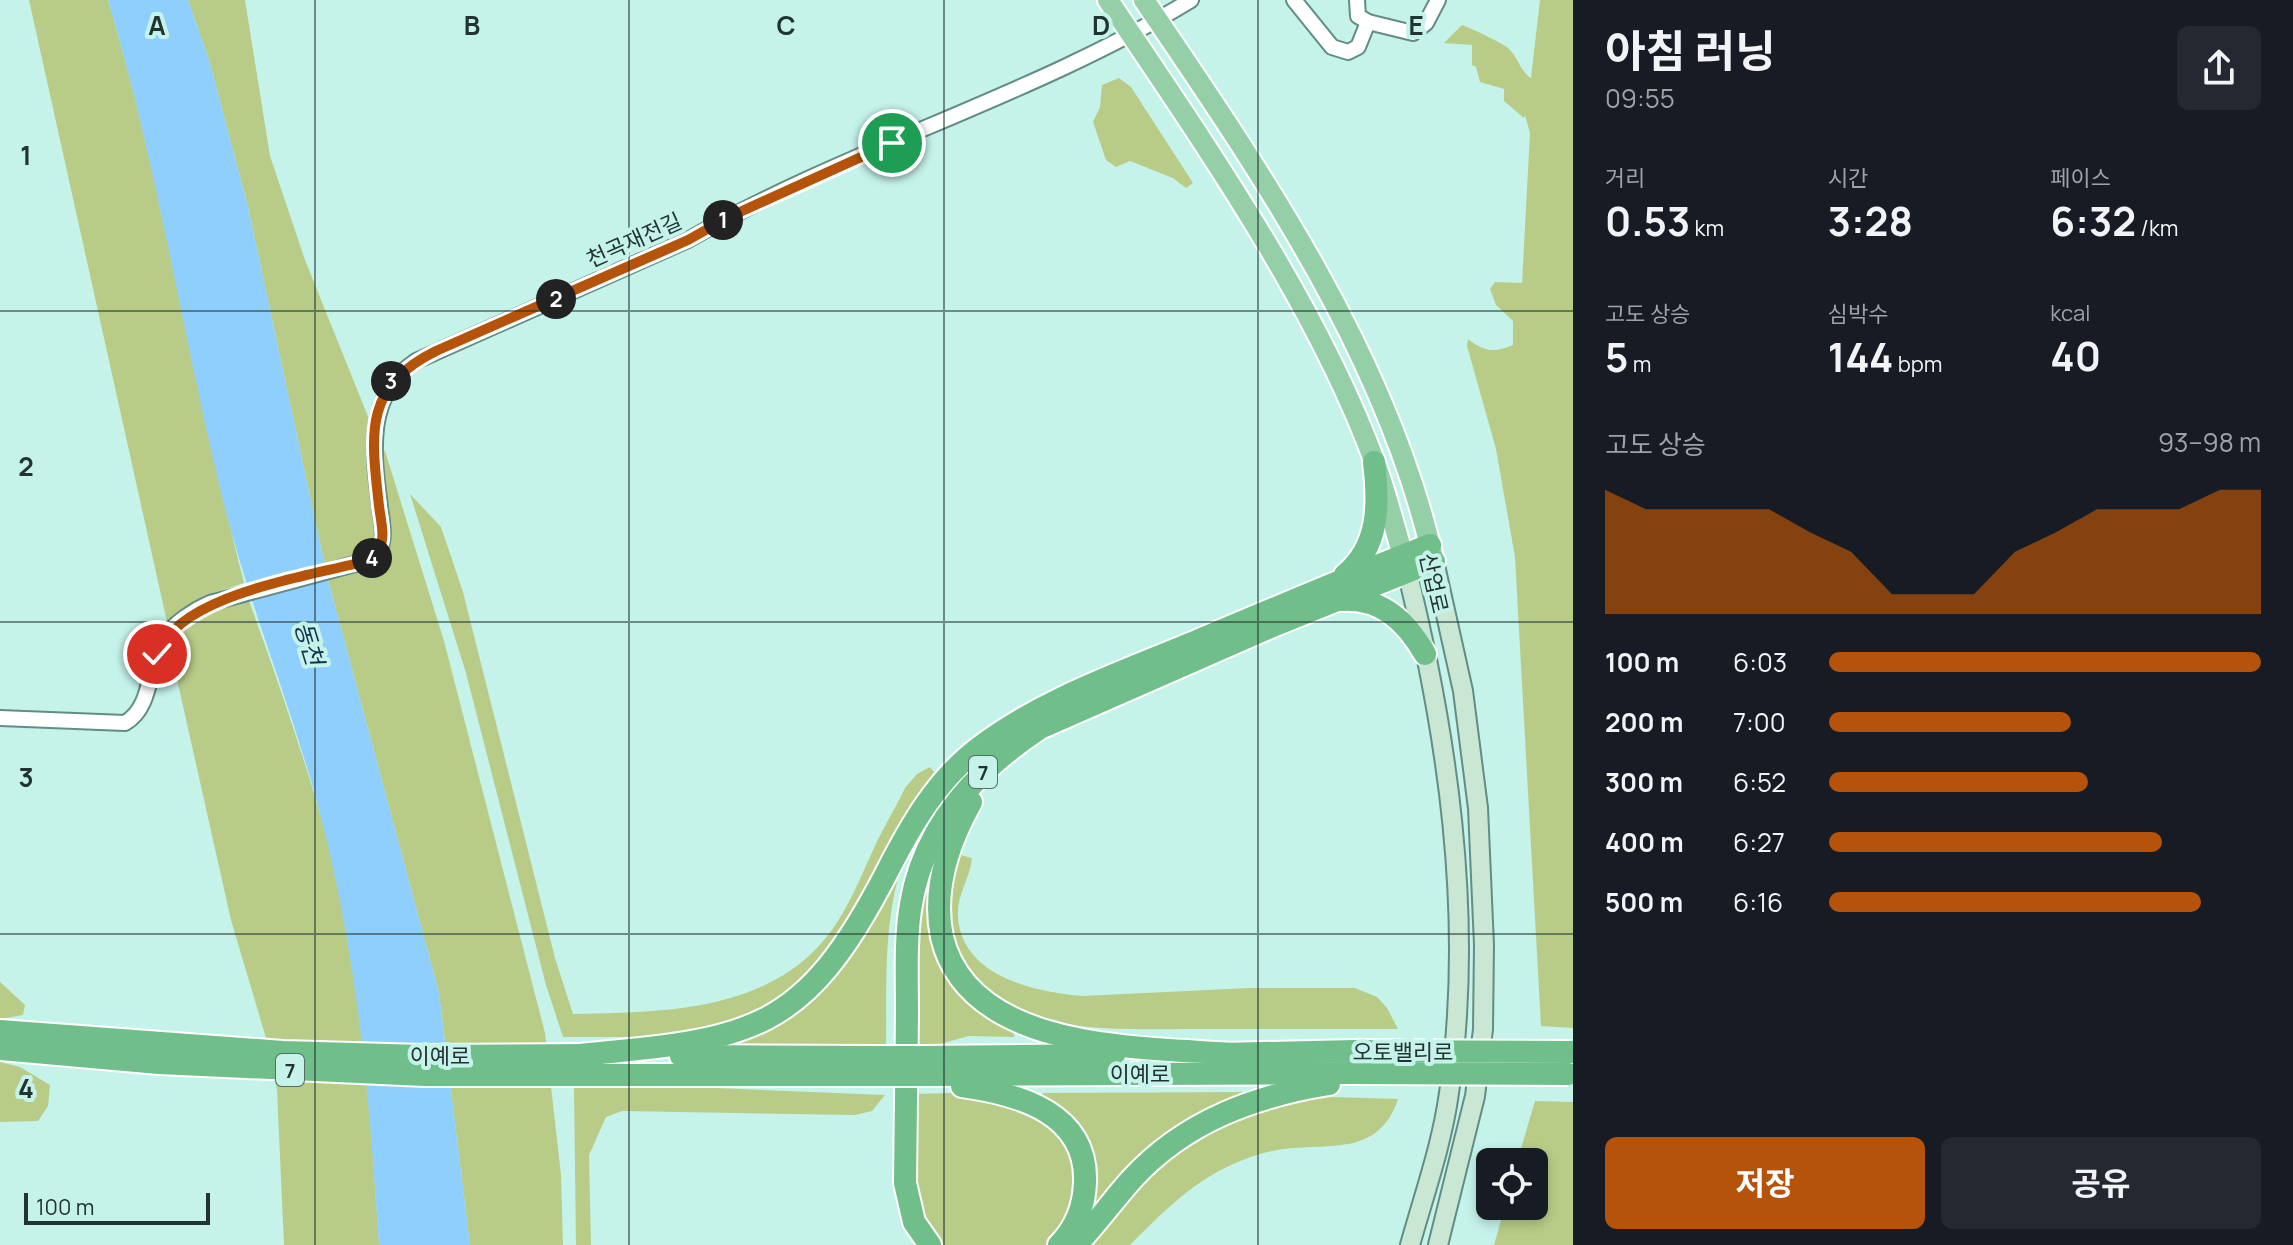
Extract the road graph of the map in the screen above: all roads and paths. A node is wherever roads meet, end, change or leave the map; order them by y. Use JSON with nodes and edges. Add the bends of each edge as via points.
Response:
{"nodes":[{"id":1,"x":1108,"y":0,"type":"edge"},
{"id":2,"x":1144,"y":0,"type":"edge"},
{"id":3,"x":1191,"y":0,"type":"edge"},
{"id":4,"x":1294,"y":0,"type":"edge"},
{"id":5,"x":1357,"y":0,"type":"edge"},
{"id":6,"x":1438,"y":0,"type":"edge"},
{"id":7,"x":1158,"y":20,"type":"junction"},
{"id":8,"x":1368,"y":22,"type":"junction"},
{"id":9,"x":1132,"y":36,"type":"junction"},
{"id":10,"x":1374,"y":462,"type":"junction"},
{"id":11,"x":1432,"y":553,"type":"junction"},
{"id":12,"x":1405,"y":564,"type":"junction"},
{"id":13,"x":1335,"y":591,"type":"junction"},
{"id":14,"x":1425,"y":654,"type":"junction"},
{"id":15,"x":1050,"y":704,"type":"junction"},
{"id":16,"x":0,"y":718,"type":"edge"},
{"id":17,"x":1040,"y":728,"type":"junction"},
{"id":18,"x":0,"y":1031,"type":"edge"},
{"id":19,"x":0,"y":1049,"type":"edge"},
{"id":20,"x":1234,"y":1054,"type":"junction"},
{"id":21,"x":1572,"y":1063,"type":"edge"},
{"id":22,"x":580,"y":1064,"type":"junction"},
{"id":23,"x":1354,"y":1068,"type":"junction"},
{"id":24,"x":926,"y":1071,"type":"junction"},
{"id":25,"x":915,"y":1245,"type":"edge"},
{"id":26,"x":930,"y":1245,"type":"edge"},
{"id":27,"x":1059,"y":1245,"type":"edge"},
{"id":28,"x":1076,"y":1245,"type":"edge"},
{"id":29,"x":1410,"y":1245,"type":"edge"},
{"id":30,"x":1438,"y":1245,"type":"edge"}],
"edges":[{"from":1,"to":9,"type":"main road","name":"산업로","number":"7"},
{"from":2,"to":7,"type":"main road","name":"산업로"},
{"from":3,"to":7,"type":"street","name":"천곡재전길"},
{"from":4,"to":8,"type":"street","via":[[1332,47],[1348,52],[1358,47]]},
{"from":5,"to":8,"type":"street","via":[[1358,16]]},
{"from":6,"to":8,"type":"street","via":[[1426,23],[1413,33]]},
{"from":7,"to":9,"type":"street","name":"천곡재전길"},
{"from":7,"to":11,"type":"main road","name":"산업로","via":[[1258,173],[1362,360],[1401,452]]},
{"from":9,"to":10,"type":"main road","name":"산업로","number":"7","via":[[1278,265],[1335,372]]},
{"from":9,"to":16,"type":"street","name":"천곡재전길","via":[[408,366],[391,381],[380,404],[376,450],[383,542],[376,555],[210,603],[188,616],[162,640],[144,700],[125,723]]},
{"from":10,"to":12,"type":"main road","name":"산업로"},
{"from":10,"to":13,"type":"highway","number":"7","via":[[1372,537]]},
{"from":11,"to":12,"type":"highway","number":"7"},
{"from":11,"to":30,"type":"main road","name":"산업로","via":[[1463,691],[1478,808],[1484,945],[1475,1096]]},
{"from":12,"to":13,"type":"highway","number":"7"},
{"from":12,"to":14,"type":"main road","name":"산업로"},
{"from":13,"to":14,"type":"highway","via":[[1387,610],[1401,620]]},
{"from":13,"to":15,"type":"highway","number":"7"},
{"from":13,"to":17,"type":"highway","number":"7"},
{"from":14,"to":29,"type":"main road","name":"산업로","via":[[1451,813],[1457,1029],[1449,1096]]},
{"from":15,"to":22,"type":"highway","number":"7","via":[[977,749],[939,786],[858,929],[795,1002],[715,1039]]},
{"from":15,"to":25,"type":"highway","via":[[1002,737],[952,787],[919,844],[901,898],[895,1184],[902,1224]]},
{"from":17,"to":20,"type":"highway","via":[[985,782],[949,847],[942,872],[940,925],[957,974],[996,1010],[1049,1033]]},
{"from":17,"to":26,"type":"highway","number":"7","via":[[1007,749],[959,797],[930,847],[911,901],[905,1183],[914,1222]]},
{"from":18,"to":22,"type":"highway","name":"이예로","number":"7","via":[[283,1052]]},
{"from":19,"to":22,"type":"highway","name":"이예로","number":"7","via":[[159,1063],[425,1075]]},
{"from":20,"to":23,"type":"highway","name":"오토밸리로"},
{"from":20,"to":24,"type":"highway","name":"이예로"},
{"from":21,"to":23,"type":"highway","name":"오토밸리로","bridge":true},
{"from":21,"to":23,"type":"highway","name":"오토밸리로","bridge":true,"via":[[1442,1072]]},
{"from":22,"to":24,"type":"highway","name":"이예로","bridge":true,"via":[[879,1066]]},
{"from":23,"to":24,"type":"highway","name":"이예로"},
{"from":23,"to":28,"type":"highway","via":[[1240,1105],[1193,1129],[1142,1169]]},
{"from":24,"to":27,"type":"highway","via":[[1019,1097],[1067,1127],[1083,1159],[1084,1197],[1072,1230]]}]}
